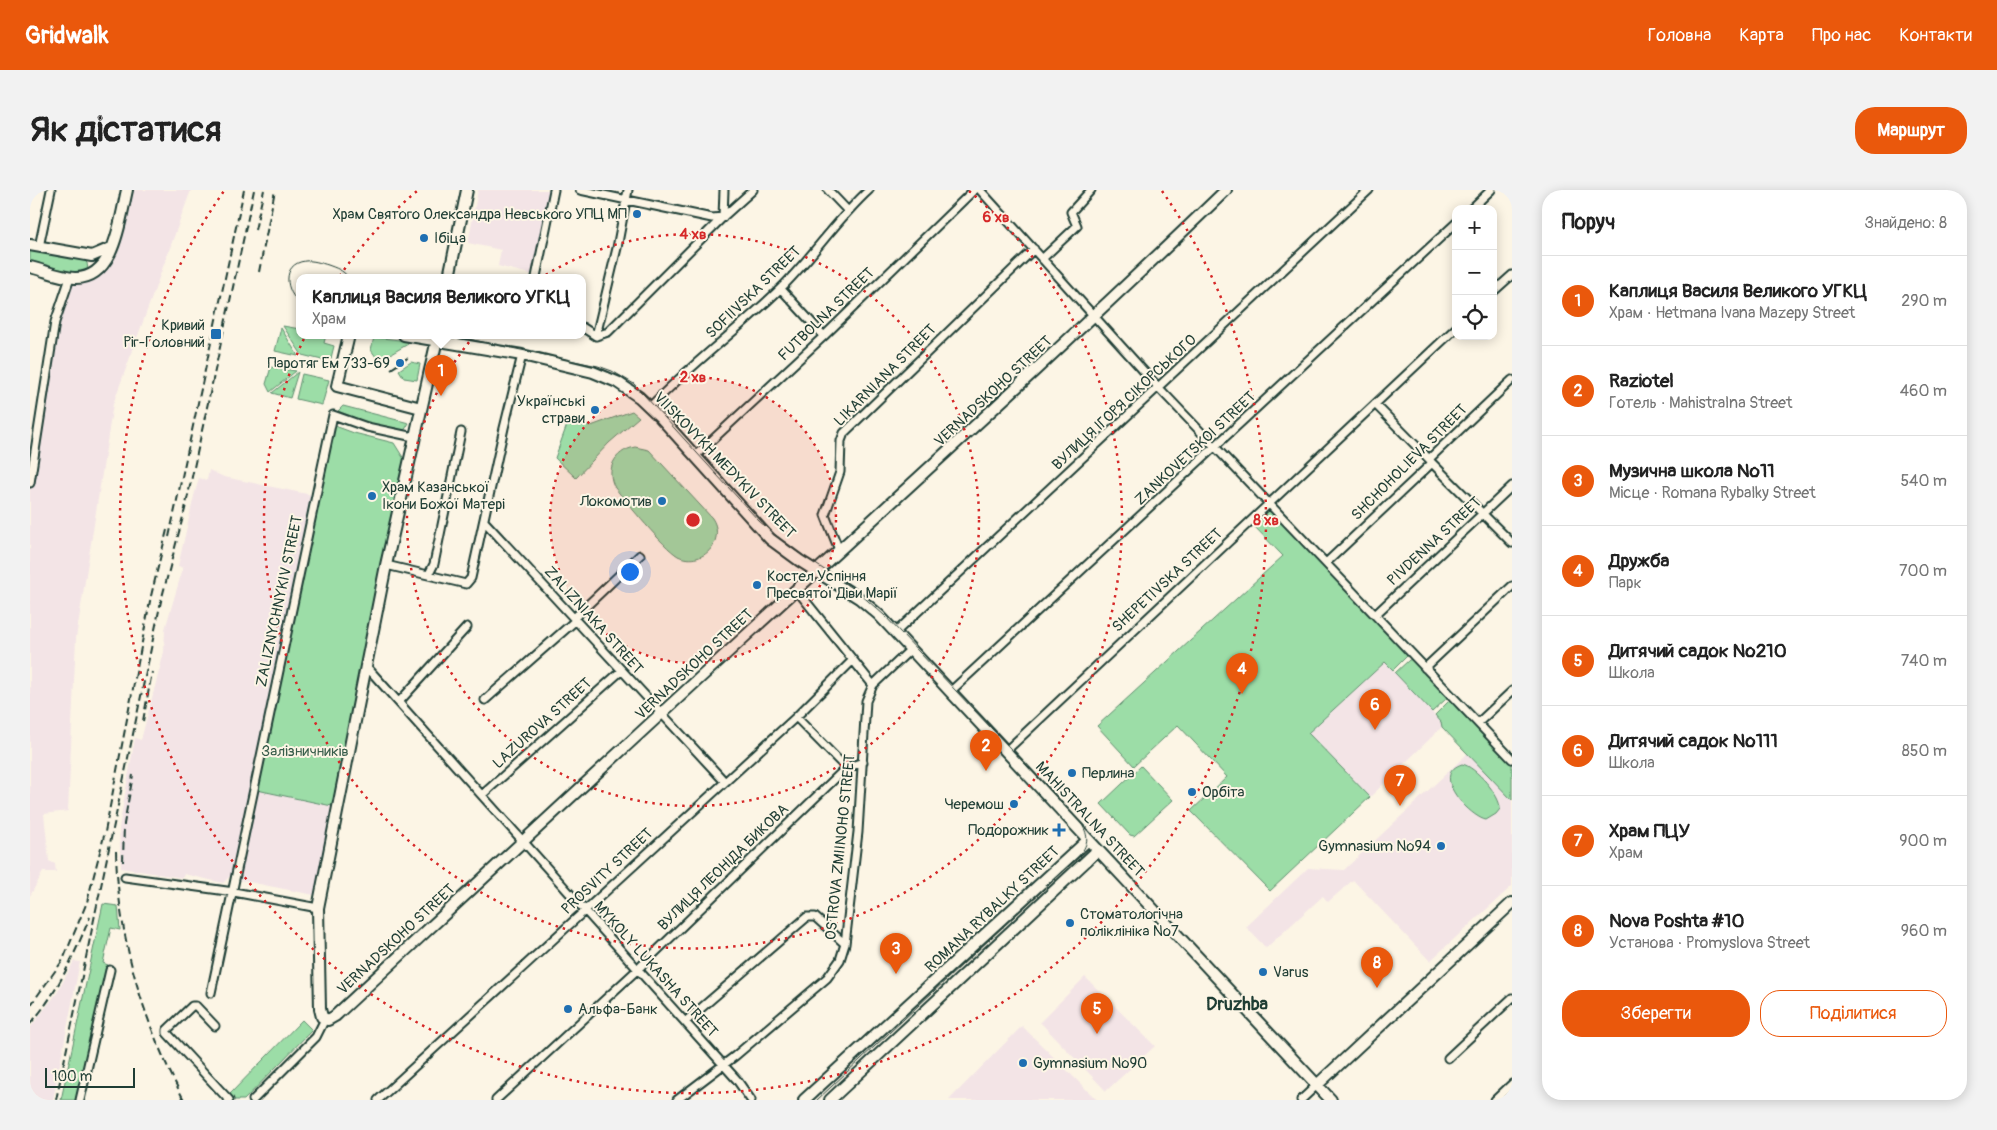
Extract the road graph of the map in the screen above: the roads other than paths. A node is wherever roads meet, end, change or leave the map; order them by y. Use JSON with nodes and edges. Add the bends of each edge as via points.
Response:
{"nodes":[{"id":1,"x":51,"y":190,"type":"edge"},
{"id":2,"x":127,"y":190,"type":"edge"},
{"id":3,"x":467,"y":190,"type":"edge"},
{"id":4,"x":554,"y":190,"type":"edge"},
{"id":5,"x":580,"y":190,"type":"edge"},
{"id":6,"x":628,"y":190,"type":"edge"},
{"id":7,"x":724,"y":190,"type":"edge"},
{"id":8,"x":753,"y":190,"type":"edge"},
{"id":9,"x":828,"y":190,"type":"edge"},
{"id":10,"x":869,"y":190,"type":"edge"},
{"id":11,"x":974,"y":190,"type":"edge"},
{"id":12,"x":980,"y":190,"type":"edge"},
{"id":13,"x":1091,"y":190,"type":"edge"},
{"id":14,"x":1226,"y":190,"type":"edge"},
{"id":15,"x":1369,"y":190,"type":"edge"},
{"id":16,"x":1491,"y":190,"type":"edge"},
{"id":17,"x":626,"y":200,"type":"junction"},
{"id":18,"x":1475,"y":205,"type":"edge"},
{"id":19,"x":847,"y":210,"type":"junction"},
{"id":20,"x":723,"y":217,"type":"junction"},
{"id":21,"x":1452,"y":227,"type":"edge"},
{"id":22,"x":34,"y":246,"type":"edge"},
{"id":23,"x":111,"y":248,"type":"junction"},
{"id":24,"x":1034,"y":249,"type":"junction"},
{"id":25,"x":1042,"y":259,"type":"junction"},
{"id":26,"x":30,"y":267,"type":"edge"},
{"id":27,"x":450,"y":274,"type":"edge"},
{"id":28,"x":537,"y":274,"type":"edge"},
{"id":29,"x":1512,"y":275,"type":"edge"},
{"id":30,"x":70,"y":278,"type":"junction"},
{"id":31,"x":1497,"y":288,"type":"edge"},
{"id":32,"x":780,"y":289,"type":"junction"},
{"id":33,"x":1095,"y":317,"type":"junction"},
{"id":34,"x":586,"y":330,"type":"edge"},
{"id":35,"x":1452,"y":332,"type":"edge"},
{"id":36,"x":596,"y":336,"type":"junction"},
{"id":37,"x":824,"y":336,"type":"junction"},
{"id":38,"x":348,"y":339,"type":"edge"},
{"id":39,"x":437,"y":339,"type":"edge"},
{"id":40,"x":442,"y":339,"type":"edge"},
{"id":41,"x":522,"y":355,"type":"junction"},
{"id":42,"x":1512,"y":380,"type":"edge"},
{"id":43,"x":1159,"y":388,"type":"junction"},
{"id":44,"x":1375,"y":404,"type":"junction"},
{"id":45,"x":650,"y":407,"type":"junction"},
{"id":46,"x":421,"y":408,"type":"junction"},
{"id":47,"x":462,"y":432,"type":"dead end"},
{"id":48,"x":414,"y":438,"type":"junction"},
{"id":49,"x":1216,"y":447,"type":"junction"},
{"id":50,"x":694,"y":456,"type":"junction"},
{"id":51,"x":1431,"y":461,"type":"junction"},
{"id":52,"x":30,"y":483,"type":"edge"},
{"id":53,"x":1512,"y":486,"type":"edge"},
{"id":54,"x":1269,"y":504,"type":"junction"},
{"id":55,"x":1483,"y":513,"type":"junction"},
{"id":56,"x":484,"y":521,"type":"junction"},
{"id":57,"x":1512,"y":543,"type":"edge"},
{"id":58,"x":839,"y":550,"type":"junction"},
{"id":59,"x":640,"y":555,"type":"dead end"},
{"id":60,"x":1326,"y":563,"type":"junction"},
{"id":61,"x":386,"y":565,"type":"junction"},
{"id":62,"x":816,"y":572,"type":"junction"},
{"id":63,"x":428,"y":574,"type":"junction"},
{"id":64,"x":1512,"y":586,"type":"edge"},
{"id":65,"x":796,"y":589,"type":"junction"},
{"id":66,"x":1375,"y":615,"type":"junction"},
{"id":67,"x":575,"y":619,"type":"junction"},
{"id":68,"x":467,"y":627,"type":"dead end"},
{"id":69,"x":896,"y":632,"type":"junction"},
{"id":70,"x":911,"y":649,"type":"junction"},
{"id":71,"x":853,"y":660,"type":"junction"},
{"id":72,"x":366,"y":666,"type":"junction"},
{"id":73,"x":1425,"y":668,"type":"junction"},
{"id":74,"x":621,"y":671,"type":"junction"},
{"id":75,"x":873,"y":685,"type":"junction"},
{"id":76,"x":951,"y":691,"type":"junction"},
{"id":77,"x":1512,"y":691,"type":"edge"},
{"id":78,"x":485,"y":700,"type":"dead end"},
{"id":79,"x":399,"y":702,"type":"junction"},
{"id":80,"x":661,"y":714,"type":"junction"},
{"id":81,"x":796,"y":717,"type":"junction"},
{"id":82,"x":1478,"y":723,"type":"junction"},
{"id":83,"x":1007,"y":750,"type":"junction"},
{"id":84,"x":1512,"y":758,"type":"edge"},
{"id":85,"x":863,"y":762,"type":"junction"},
{"id":86,"x":846,"y":768,"type":"junction"},
{"id":87,"x":725,"y":782,"type":"junction"},
{"id":88,"x":482,"y":795,"type":"junction"},
{"id":89,"x":1088,"y":840,"type":"junction"},
{"id":90,"x":523,"y":842,"type":"junction"},
{"id":91,"x":1098,"y":850,"type":"junction"},
{"id":92,"x":125,"y":877,"type":"dead end"},
{"id":93,"x":234,"y":892,"type":"junction"},
{"id":94,"x":1512,"y":903,"type":"edge"},
{"id":95,"x":318,"y":908,"type":"junction"},
{"id":96,"x":585,"y":910,"type":"junction"},
{"id":97,"x":845,"y":944,"type":"junction"},
{"id":98,"x":638,"y":969,"type":"junction"},
{"id":99,"x":110,"y":970,"type":"dead end"},
{"id":100,"x":212,"y":993,"type":"dead end"},
{"id":101,"x":1512,"y":998,"type":"edge"},
{"id":102,"x":325,"y":1019,"type":"junction"},
{"id":103,"x":685,"y":1022,"type":"junction"},
{"id":104,"x":215,"y":1026,"type":"dead end"},
{"id":105,"x":1448,"y":1058,"type":"dead end"},
{"id":106,"x":723,"y":1065,"type":"junction"},
{"id":107,"x":1512,"y":1084,"type":"edge"},
{"id":108,"x":1317,"y":1085,"type":"junction"},
{"id":109,"x":499,"y":1099,"type":"edge"},
{"id":110,"x":80,"y":1100,"type":"edge"},
{"id":111,"x":229,"y":1100,"type":"edge"},
{"id":112,"x":253,"y":1100,"type":"edge"},
{"id":113,"x":378,"y":1100,"type":"edge"},
{"id":114,"x":677,"y":1100,"type":"edge"},
{"id":115,"x":751,"y":1100,"type":"edge"},
{"id":116,"x":804,"y":1100,"type":"edge"},
{"id":117,"x":830,"y":1100,"type":"edge"},
{"id":118,"x":1301,"y":1100,"type":"edge"},
{"id":119,"x":1331,"y":1100,"type":"edge"},
{"id":120,"x":1495,"y":1100,"type":"edge"}],
"edges":[{"from":1,"to":22,"type":"street"},
{"from":2,"to":23,"type":"street"},
{"from":3,"to":27,"type":"street"},
{"from":4,"to":28,"type":"street"},
{"from":5,"to":17,"type":"street"},
{"from":6,"to":17,"type":"street"},
{"from":7,"to":20,"type":"street"},
{"from":8,"to":20,"type":"street"},
{"from":9,"to":19,"type":"street"},
{"from":10,"to":19,"type":"street","name":"SOFIIVSKA STREET"},
{"from":11,"to":37,"type":"street","name":"FUTBOLNA STREET"},
{"from":12,"to":24,"type":"street"},
{"from":13,"to":25,"type":"street","via":[[1071,212],[1077,226]]},
{"from":14,"to":33,"type":"street","name":"VERNADSKOHO STREET"},
{"from":15,"to":43,"type":"street","name":"ВУЛИЦЯ ІГОРЯ СІКОРСЬКОГО"},
{"from":16,"to":18,"type":"street"},
{"from":17,"to":20,"type":"street","via":[[712,218]]},
{"from":17,"to":36,"type":"street","via":[[618,248]]},
{"from":19,"to":32,"type":"street","name":"SOFIIVSKA STREET"},
{"from":20,"to":36,"type":"street","via":[[608,332]]},
{"from":21,"to":49,"type":"street","name":"ZANKOVETSKOI STREET"},
{"from":22,"to":23,"type":"street","via":[[92,256]]},
{"from":23,"to":30,"type":"street","via":[[96,272]]},
{"from":24,"to":25,"type":"street"},
{"from":24,"to":58,"type":"street","name":"LIKARNIANA STREET","via":[[844,433],[840,472],[825,515]]},
{"from":25,"to":33,"type":"street"},
{"from":26,"to":30,"type":"street"},
{"from":29,"to":31,"type":"street"},
{"from":30,"to":52,"type":"street","via":[[54,330]]},
{"from":32,"to":37,"type":"street"},
{"from":32,"to":45,"type":"street","name":"SOFIIVSKA STREET"},
{"from":33,"to":43,"type":"street"},
{"from":33,"to":58,"type":"street","name":"VERNADSKOHO STREET"},
{"from":34,"to":36,"type":"street"},
{"from":35,"to":44,"type":"street","name":"SHEPETIVSKA STREET"},
{"from":37,"to":50,"type":"street","name":"FUTBOLNA STREET"},
{"from":38,"to":46,"type":"street","via":[[337,386]]},
{"from":39,"to":46,"type":"street"},
{"from":40,"to":41,"type":"street","name":"VIISKOVYKH MEDYKIV STREET"},
{"from":41,"to":45,"type":"street","name":"VIISKOVYKH MEDYKIV STREET","via":[[605,376]]},
{"from":41,"to":56,"type":"street"},
{"from":42,"to":51,"type":"street","name":"SHCHOHOLIEVA STREET"},
{"from":43,"to":49,"type":"street"},
{"from":43,"to":69,"type":"street","name":"ВУЛИЦЯ ІГОРЯ СІКОРСЬКОГО"},
{"from":44,"to":51,"type":"street"},
{"from":44,"to":54,"type":"street","name":"SHEPETIVSKA STREET"},
{"from":45,"to":50,"type":"street","name":"VIISKOVYKH MEDYKIV STREET"},
{"from":46,"to":48,"type":"street"},
{"from":47,"to":63,"type":"street","via":[[434,564]]},
{"from":48,"to":61,"type":"street"},
{"from":48,"to":93,"type":"street","via":[[332,415]]},
{"from":49,"to":54,"type":"street"},
{"from":49,"to":76,"type":"street","name":"ZANKOVETSKOI STREET"},
{"from":50,"to":62,"type":"street","name":"VIISKOVYKH MEDYKIV STREET","via":[[770,539]]},
{"from":51,"to":55,"type":"street"},
{"from":51,"to":60,"type":"street","name":"SHCHOHOLIEVA STREET"},
{"from":53,"to":55,"type":"street","name":"PIVDENNA STREET"},
{"from":54,"to":60,"type":"street"},
{"from":54,"to":83,"type":"street","name":"SHEPETIVSKA STREET"},
{"from":55,"to":57,"type":"street"},
{"from":55,"to":66,"type":"street","name":"PIVDENNA STREET"},
{"from":56,"to":63,"type":"street","via":[[469,582],[466,584]]},
{"from":56,"to":67,"type":"street","name":"ZALIZNIAKA STREET"},
{"from":58,"to":62,"type":"street","name":"VERNADSKOHO STREET"},
{"from":59,"to":67,"type":"street"},
{"from":60,"to":66,"type":"street"},
{"from":61,"to":63,"type":"street"},
{"from":61,"to":72,"type":"street"},
{"from":62,"to":65,"type":"street","name":"VERNADSKOHO STREET"},
{"from":62,"to":69,"type":"street","name":"MAHISTRALNA STREET","via":[[869,606]]},
{"from":64,"to":73,"type":"street"},
{"from":65,"to":71,"type":"street"},
{"from":65,"to":80,"type":"street","name":"VERNADSKOHO STREET"},
{"from":66,"to":73,"type":"street"},
{"from":67,"to":74,"type":"street","name":"ZALIZNIAKA STREET"},
{"from":67,"to":78,"type":"street"},
{"from":68,"to":79,"type":"street"},
{"from":69,"to":70,"type":"street","name":"MAHISTRALNA STREET"},
{"from":70,"to":75,"type":"street"},
{"from":70,"to":76,"type":"street","name":"MAHISTRALNA STREET"},
{"from":71,"to":75,"type":"street"},
{"from":71,"to":81,"type":"street","name":"PROSVITY STREET"},
{"from":72,"to":79,"type":"street","name":"MYKOLY LUKASHA STREET"},
{"from":72,"to":95,"type":"street"},
{"from":73,"to":82,"type":"street"},
{"from":74,"to":80,"type":"street","name":"ZALIZNIAKA STREET"},
{"from":74,"to":88,"type":"street","name":"LAZUROVA STREET"},
{"from":75,"to":85,"type":"street","name":"OSTROVA ZMIINOHO STREET","via":[[866,701]]},
{"from":76,"to":83,"type":"street","name":"MAHISTRALNA STREET"},
{"from":77,"to":82,"type":"street"},
{"from":79,"to":88,"type":"street","name":"MYKOLY LUKASHA STREET"},
{"from":80,"to":87,"type":"street","name":"ZALIZNIAKA STREET"},
{"from":80,"to":90,"type":"street","name":"VERNADSKOHO STREET"},
{"from":81,"to":86,"type":"street"},
{"from":81,"to":87,"type":"street","name":"PROSVITY STREET"},
{"from":82,"to":84,"type":"street"},
{"from":83,"to":89,"type":"street","name":"MAHISTRALNA STREET"},
{"from":85,"to":86,"type":"street","name":"ВУЛИЦЯ ЛЕОНІДА БИКОВА"},
{"from":85,"to":97,"type":"street","name":"OSTROVA ZMIINOHO STREET","via":[[858,840]]},
{"from":86,"to":98,"type":"street","name":"ВУЛИЦЯ ЛЕОНІДА БИКОВА"},
{"from":87,"to":96,"type":"street","name":"PROSVITY STREET"},
{"from":88,"to":90,"type":"street","name":"MYKOLY LUKASHA STREET"},
{"from":89,"to":91,"type":"street","name":"MAHISTRALNA STREET"},
{"from":89,"to":116,"type":"street","name":"ROMANA RYBALKY STREET"},
{"from":90,"to":96,"type":"street","name":"MYKOLY LUKASHA STREET"},
{"from":90,"to":102,"type":"street","name":"VERNADSKOHO STREET","via":[[335,1016]]},
{"from":91,"to":108,"type":"street","name":"MAHISTRALNA STREET"},
{"from":91,"to":117,"type":"street","name":"ROMANA RYBALKY STREET"},
{"from":92,"to":93,"type":"street"},
{"from":93,"to":95,"type":"street"},
{"from":93,"to":100,"type":"street"},
{"from":94,"to":108,"type":"street"},
{"from":95,"to":102,"type":"street","via":[[320,1009]]},
{"from":96,"to":98,"type":"street","name":"MYKOLY LUKASHA STREET"},
{"from":96,"to":113,"type":"street","name":"PROSVITY STREET"},
{"from":97,"to":103,"type":"street","via":[[815,917],[807,917]]},
{"from":97,"to":106,"type":"street","name":"OSTROVA ZMIINOHO STREET","via":[[840,960],[827,978]]},
{"from":98,"to":103,"type":"street","name":"MYKOLY LUKASHA STREET"},
{"from":98,"to":109,"type":"street","name":"ВУЛИЦЯ ЛЕОНІДА БИКОВА"},
{"from":99,"to":110,"type":"street"},
{"from":101,"to":105,"type":"street"},
{"from":102,"to":112,"type":"street","name":"VERNADSKOHO STREET","via":[[316,1037]]},
{"from":103,"to":106,"type":"street","name":"MYKOLY LUKASHA STREET"},
{"from":104,"to":111,"type":"street","via":[[196,1006],[192,1006],[167,1033]]},
{"from":106,"to":114,"type":"street","name":"OSTROVA ZMIINOHO STREET"},
{"from":106,"to":115,"type":"street","name":"MYKOLY LUKASHA STREET"},
{"from":107,"to":120,"type":"street"},
{"from":108,"to":118,"type":"street"},
{"from":108,"to":119,"type":"street","name":"MAHISTRALNA STREET"}]}
